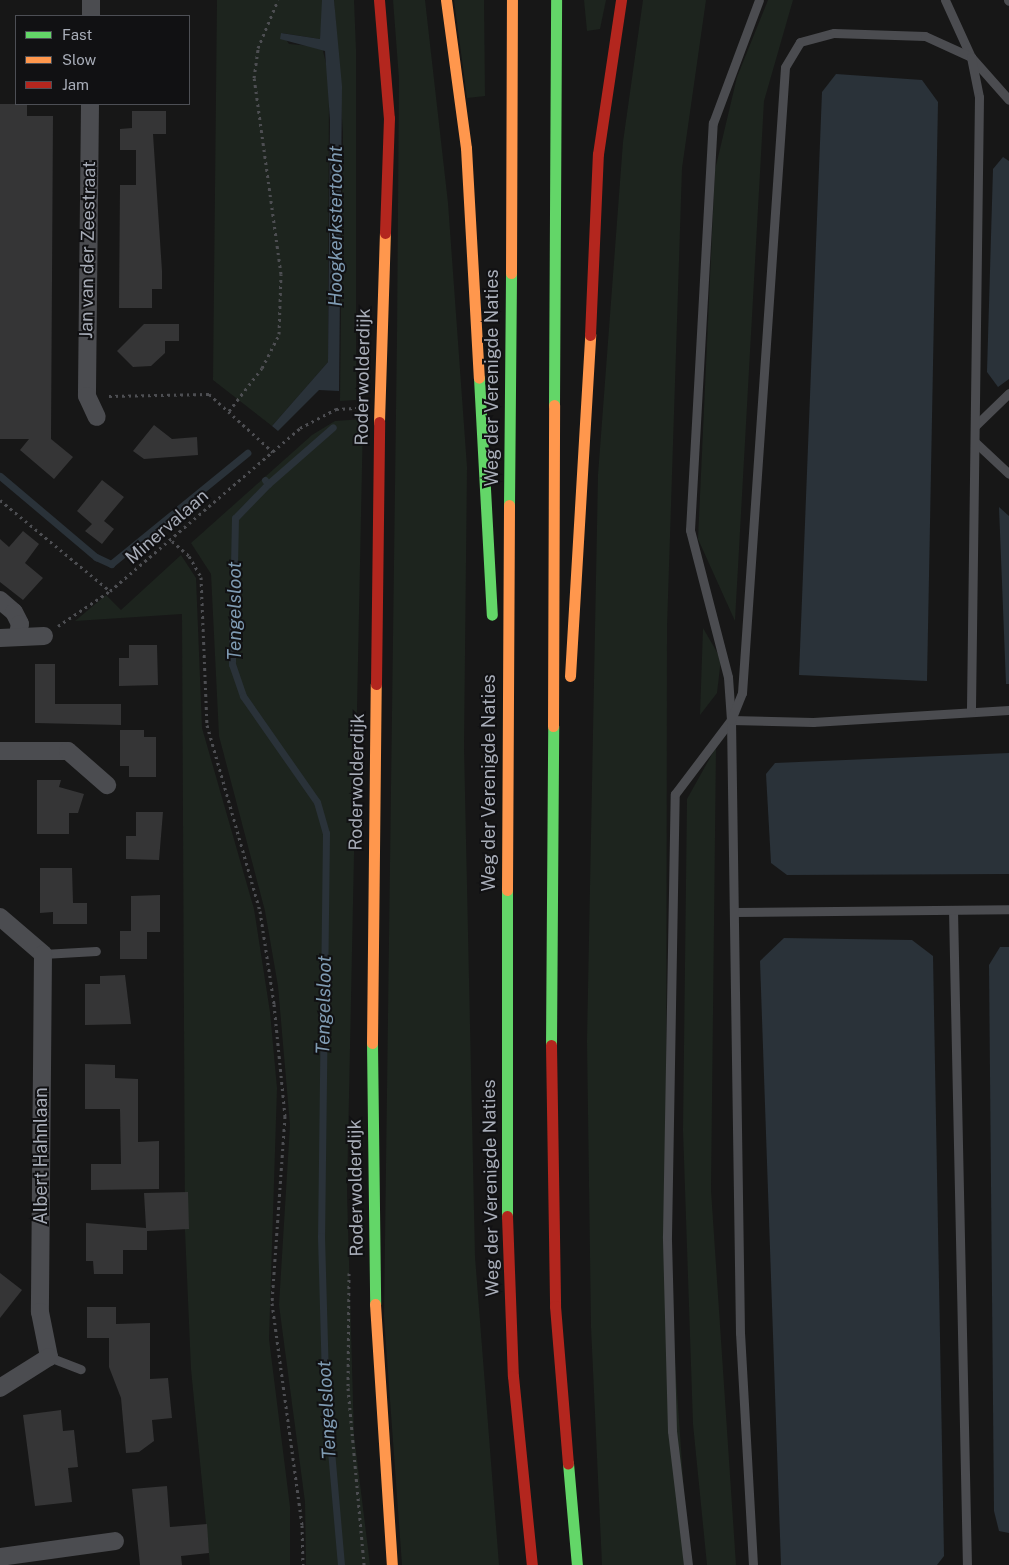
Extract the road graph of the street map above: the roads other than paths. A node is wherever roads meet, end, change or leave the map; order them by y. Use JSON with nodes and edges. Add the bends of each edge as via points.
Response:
{"nodes":[{"id":1,"x":91,"y":0,"type":"edge"},
{"id":2,"x":379,"y":0,"type":"edge"},
{"id":3,"x":446,"y":0,"type":"edge"},
{"id":4,"x":512,"y":0,"type":"edge"},
{"id":5,"x":556,"y":0,"type":"edge"},
{"id":6,"x":621,"y":0,"type":"edge"},
{"id":7,"x":759,"y":0,"type":"edge"},
{"id":8,"x":945,"y":0,"type":"edge"},
{"id":9,"x":91,"y":15,"type":"edge"},
{"id":10,"x":972,"y":57,"type":"junction"},
{"id":11,"x":1009,"y":100,"type":"edge"},
{"id":12,"x":90,"y":105,"type":"edge"},
{"id":13,"x":1009,"y":393,"type":"edge"},
{"id":14,"x":97,"y":417,"type":"dead end"},
{"id":15,"x":976,"y":425,"type":"junction"},
{"id":16,"x":976,"y":442,"type":"junction"},
{"id":17,"x":1009,"y":474,"type":"edge"},
{"id":18,"x":0,"y":600,"type":"edge"},
{"id":19,"x":493,"y":631,"type":"dead end"},
{"id":20,"x":18,"y":634,"type":"junction"},
{"id":21,"x":44,"y":636,"type":"road end"},
{"id":22,"x":0,"y":638,"type":"edge"},
{"id":23,"x":494,"y":650,"type":"dead end"},
{"id":24,"x":569,"y":687,"type":"dead end"},
{"id":25,"x":1009,"y":710,"type":"edge"},
{"id":26,"x":971,"y":712,"type":"junction"},
{"id":27,"x":566,"y":717,"type":"dead end"},
{"id":28,"x":732,"y":720,"type":"junction"},
{"id":29,"x":0,"y":751,"type":"edge"},
{"id":30,"x":107,"y":785,"type":"dead end"},
{"id":31,"x":506,"y":808,"type":"junction"},
{"id":32,"x":552,"y":904,"type":"junction"},
{"id":33,"x":1009,"y":909,"type":"edge"},
{"id":34,"x":953,"y":910,"type":"junction"},
{"id":35,"x":734,"y":912,"type":"junction"},
{"id":36,"x":0,"y":917,"type":"edge"},
{"id":37,"x":96,"y":951,"type":"dead end"},
{"id":38,"x":43,"y":954,"type":"junction"},
{"id":39,"x":49,"y":1357,"type":"junction"},
{"id":40,"x":81,"y":1369,"type":"dead end"},
{"id":41,"x":0,"y":1388,"type":"edge"},
{"id":42,"x":115,"y":1541,"type":"dead end"},
{"id":43,"x":0,"y":1557,"type":"edge"},
{"id":44,"x":392,"y":1565,"type":"edge"},
{"id":45,"x":532,"y":1565,"type":"edge"},
{"id":46,"x":577,"y":1565,"type":"edge"},
{"id":47,"x":688,"y":1565,"type":"edge"},
{"id":48,"x":753,"y":1565,"type":"edge"},
{"id":49,"x":967,"y":1565,"type":"edge"}],
"edges":[{"from":1,"to":9,"type":"street"},
{"from":2,"to":44,"type":"main road","name":"Roderwolderdijk","via":[[389,118],[379,397],[372,1024],[376,1360]]},
{"from":3,"to":19,"type":"main road","via":[[466,148],[479,453]]},
{"from":4,"to":31,"type":"main road","name":"Weg der Verenigde Naties"},
{"from":5,"to":32,"type":"main road"},
{"from":6,"to":24,"type":"main road","via":[[598,154],[583,500]]},
{"from":7,"to":28,"type":"lane","via":[[713,123],[690,530],[728,677]]},
{"from":8,"to":10,"type":"lane"},
{"from":10,"to":11,"type":"lane"},
{"from":10,"to":15,"type":"lane","via":[[978,97]]},
{"from":10,"to":28,"type":"lane","via":[[925,36],[834,33],[800,42],[785,67],[742,693]]},
{"from":12,"to":14,"type":"street","name":"Jan van der Zeestraat","via":[[87,396]]},
{"from":13,"to":15,"type":"lane"},
{"from":15,"to":16,"type":"lane"},
{"from":16,"to":17,"type":"lane"},
{"from":16,"to":26,"type":"lane"},
{"from":18,"to":20,"type":"street","via":[[17,618]]},
{"from":20,"to":21,"type":"street"},
{"from":20,"to":22,"type":"street"},
{"from":23,"to":31,"type":"main road"},
{"from":25,"to":26,"type":"lane"},
{"from":26,"to":28,"type":"lane","via":[[813,722]]},
{"from":27,"to":32,"type":"main road"},
{"from":28,"to":35,"type":"lane"},
{"from":28,"to":47,"type":"lane","via":[[674,794],[667,1236],[672,1431]]},
{"from":29,"to":30,"type":"street","via":[[68,751]]},
{"from":31,"to":45,"type":"main road","name":"Weg der Verenigde Naties","via":[[506,1177],[513,1376]]},
{"from":32,"to":46,"type":"main road","via":[[555,1306]]},
{"from":33,"to":34,"type":"lane"},
{"from":34,"to":35,"type":"lane"},
{"from":34,"to":49,"type":"lane"},
{"from":35,"to":48,"type":"lane","via":[[740,1333]]},
{"from":36,"to":38,"type":"street"},
{"from":37,"to":38,"type":"lane"},
{"from":38,"to":39,"type":"street","name":"Albert Hahnlaan","via":[[40,1312]]},
{"from":39,"to":40,"type":"lane"},
{"from":39,"to":41,"type":"street"},
{"from":42,"to":43,"type":"street"}]}
